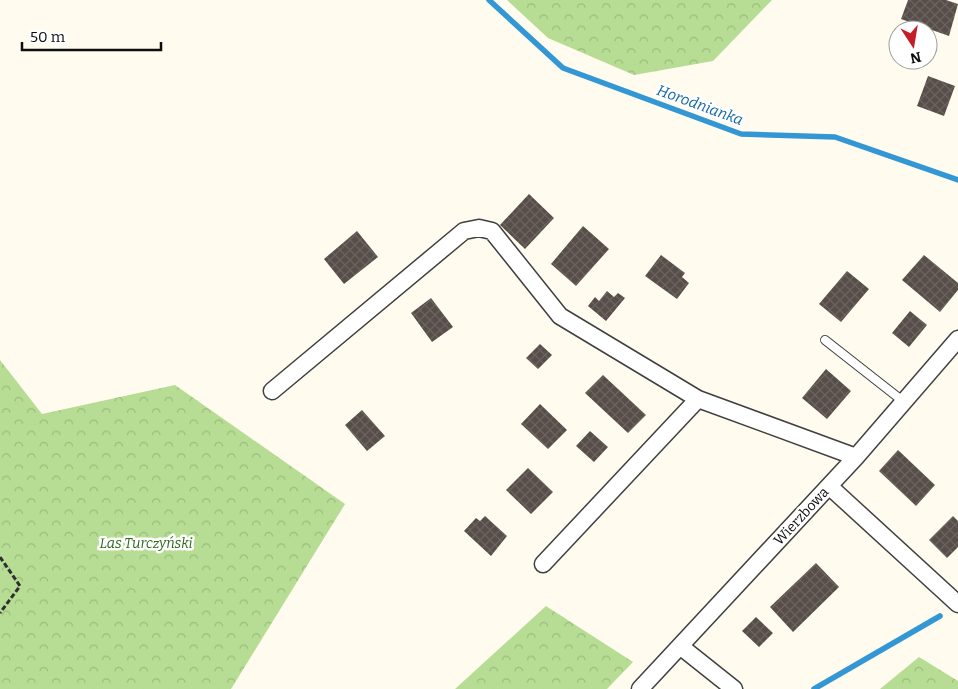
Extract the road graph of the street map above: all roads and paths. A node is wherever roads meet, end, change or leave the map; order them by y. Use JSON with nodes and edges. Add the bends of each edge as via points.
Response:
{"nodes":[{"id":1,"x":958,"y":339,"type":"edge"},
{"id":2,"x":825,"y":340,"type":"dead end"},
{"id":3,"x":272,"y":391,"type":"dead end"},
{"id":4,"x":698,"y":399,"type":"junction"},
{"id":5,"x":904,"y":402,"type":"junction"},
{"id":6,"x":856,"y":457,"type":"junction"},
{"id":7,"x":829,"y":486,"type":"junction"},
{"id":8,"x":0,"y":557,"type":"edge"},
{"id":9,"x":543,"y":564,"type":"dead end"},
{"id":10,"x":958,"y":604,"type":"edge"},
{"id":11,"x":0,"y":613,"type":"edge"},
{"id":12,"x":680,"y":646,"type":"junction"},
{"id":13,"x":640,"y":689,"type":"edge"},
{"id":14,"x":734,"y":689,"type":"edge"}],
"edges":[{"from":1,"to":5,"type":"street","name":"Wierzbowa"},
{"from":2,"to":5,"type":"lane"},
{"from":3,"to":4,"type":"street","via":[[464,231],[479,228],[492,231],[560,316]]},
{"from":4,"to":6,"type":"street"},
{"from":4,"to":9,"type":"street"},
{"from":5,"to":6,"type":"street","name":"Wierzbowa"},
{"from":6,"to":7,"type":"street","name":"Wierzbowa"},
{"from":7,"to":10,"type":"street"},
{"from":7,"to":12,"type":"street","name":"Wierzbowa"},
{"from":8,"to":11,"type":"path","via":[[20,586]]},
{"from":12,"to":13,"type":"street","name":"Wierzbowa"},
{"from":12,"to":14,"type":"street"}]}
